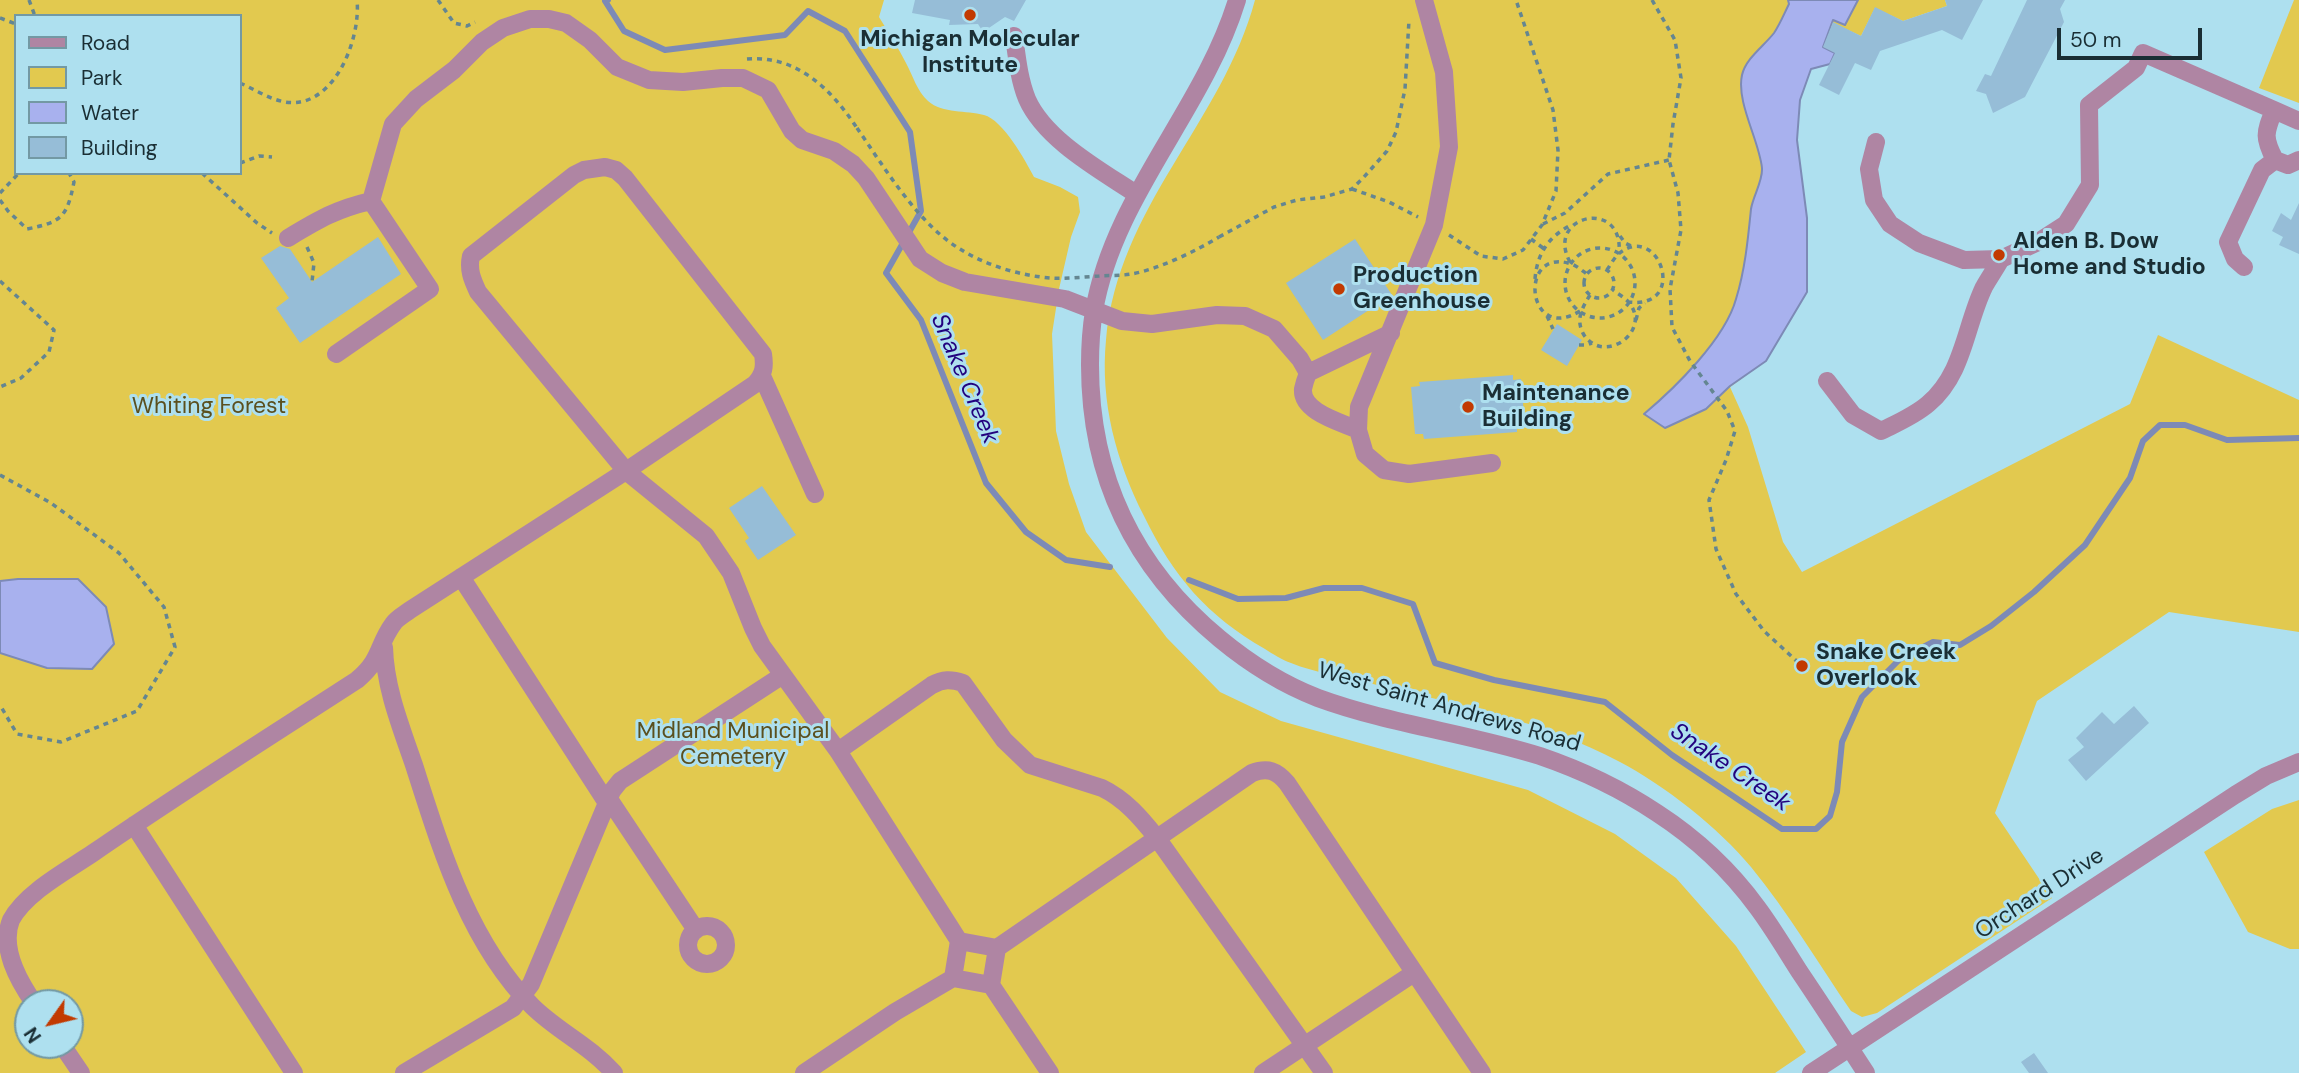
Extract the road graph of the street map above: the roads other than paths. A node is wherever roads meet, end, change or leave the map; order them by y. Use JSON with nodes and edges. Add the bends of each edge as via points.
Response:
{"nodes":[{"id":1,"x":1237,"y":0,"type":"edge"},
{"id":2,"x":1424,"y":0,"type":"edge"},
{"id":3,"x":1014,"y":36,"type":"dead end"},
{"id":4,"x":2274,"y":110,"type":"junction"},
{"id":5,"x":2299,"y":121,"type":"edge"},
{"id":6,"x":1876,"y":142,"type":"dead end"},
{"id":7,"x":2275,"y":160,"type":"junction"},
{"id":8,"x":2299,"y":160,"type":"edge"},
{"id":9,"x":1136,"y":194,"type":"junction"},
{"id":10,"x":371,"y":201,"type":"junction"},
{"id":11,"x":288,"y":238,"type":"road end"},
{"id":12,"x":2001,"y":259,"type":"junction"},
{"id":13,"x":2244,"y":267,"type":"dead end"},
{"id":14,"x":1094,"y":312,"type":"junction"},
{"id":15,"x":1391,"y":333,"type":"junction"},
{"id":16,"x":336,"y":354,"type":"dead end"},
{"id":17,"x":1308,"y":373,"type":"junction"},
{"id":18,"x":762,"y":376,"type":"junction"},
{"id":19,"x":1827,"y":382,"type":"dead end"},
{"id":20,"x":1357,"y":430,"type":"junction"},
{"id":21,"x":1492,"y":463,"type":"dead end"},
{"id":22,"x":626,"y":471,"type":"junction"},
{"id":23,"x":815,"y":494,"type":"dead end"},
{"id":24,"x":461,"y":577,"type":"junction"},
{"id":25,"x":384,"y":644,"type":"junction"},
{"id":26,"x":783,"y":675,"type":"junction"},
{"id":27,"x":357,"y":680,"type":"junction"},
{"id":28,"x":394,"y":705,"type":"junction"},
{"id":29,"x":838,"y":751,"type":"junction"},
{"id":30,"x":2299,"y":762,"type":"edge"},
{"id":31,"x":608,"y":801,"type":"junction"},
{"id":32,"x":134,"y":825,"type":"junction"},
{"id":33,"x":1157,"y":838,"type":"junction"},
{"id":34,"x":696,"y":929,"type":"dead end"},
{"id":35,"x":959,"y":941,"type":"junction"},
{"id":36,"x":997,"y":948,"type":"junction"},
{"id":37,"x":1414,"y":973,"type":"junction"},
{"id":38,"x":953,"y":978,"type":"junction"},
{"id":39,"x":990,"y":985,"type":"junction"},
{"id":40,"x":25,"y":989,"type":"edge"},
{"id":41,"x":523,"y":995,"type":"junction"},
{"id":42,"x":1305,"y":1045,"type":"junction"},
{"id":43,"x":1850,"y":1047,"type":"junction"},
{"id":44,"x":294,"y":1073,"type":"edge"},
{"id":45,"x":404,"y":1073,"type":"edge"},
{"id":46,"x":614,"y":1073,"type":"edge"},
{"id":47,"x":804,"y":1073,"type":"edge"},
{"id":48,"x":1050,"y":1073,"type":"edge"},
{"id":49,"x":1263,"y":1073,"type":"edge"},
{"id":50,"x":1324,"y":1073,"type":"edge"},
{"id":51,"x":1482,"y":1073,"type":"edge"},
{"id":52,"x":1811,"y":1073,"type":"edge"},
{"id":53,"x":1866,"y":1073,"type":"edge"}],
"edges":[{"from":1,"to":9,"type":"street","name":"West Saint Andrews Road","via":[[1222,42]]},
{"from":2,"to":15,"type":"street","via":[[1444,72],[1449,148],[1434,225]]},
{"from":3,"to":9,"type":"street","via":[[1020,80],[1047,128]]},
{"from":4,"to":5,"type":"street"},
{"from":4,"to":7,"type":"street","via":[[2265,131]]},
{"from":4,"to":12,"type":"street","via":[[2143,53],[2136,68],[2089,105],[2090,185],[2066,224]]},
{"from":6,"to":12,"type":"street","via":[[1869,169],[1874,200],[1889,224],[1919,243],[1964,260]]},
{"from":7,"to":8,"type":"street","via":[[2288,165]]},
{"from":7,"to":13,"type":"street","via":[[2262,170],[2228,242]]},
{"from":9,"to":14,"type":"street","name":"West Saint Andrews Road","via":[[1114,239]]},
{"from":10,"to":11,"type":"street","via":[[342,208]]},
{"from":10,"to":14,"type":"street","via":[[393,124],[416,99],[503,28],[530,19],[549,19],[566,23],[617,67],[649,79],[743,78],[757,84],[768,90],[802,140],[834,150],[853,164],[920,259],[965,282],[1065,299]]},
{"from":10,"to":16,"type":"street","via":[[429,289]]},
{"from":12,"to":19,"type":"street","via":[[1984,288],[1948,382],[1930,403],[1881,431],[1853,415]]},
{"from":14,"to":17,"type":"street","via":[[1152,324],[1245,316],[1274,329]]},
{"from":14,"to":43,"type":"street","name":"West Saint Andrews Road","via":[[1090,372],[1094,422],[1111,494],[1152,568],[1200,623],[1243,658],[1315,697],[1538,756],[1614,787],[1657,813],[1698,844],[1756,905]]},
{"from":15,"to":17,"type":"street"},
{"from":15,"to":20,"type":"street","via":[[1359,407]]},
{"from":17,"to":20,"type":"street","via":[[1303,391],[1307,403]]},
{"from":18,"to":22,"type":"street"},
{"from":18,"to":22,"type":"street","via":[[763,354],[625,177],[605,167],[574,175],[471,256],[471,279]]},
{"from":18,"to":23,"type":"street"},
{"from":20,"to":21,"type":"street","via":[[1365,454],[1384,470],[1409,474]]},
{"from":22,"to":24,"type":"street"},
{"from":22,"to":26,"type":"street","via":[[706,536],[731,573],[757,637]]},
{"from":24,"to":25,"type":"street","via":[[394,622]]},
{"from":24,"to":31,"type":"street"},
{"from":25,"to":27,"type":"street","via":[[369,670]]},
{"from":25,"to":28,"type":"street","via":[[384,670]]},
{"from":26,"to":29,"type":"street"},
{"from":26,"to":31,"type":"street","via":[[620,781]]},
{"from":27,"to":28,"type":"street","via":[[383,689]]},
{"from":27,"to":32,"type":"street"},
{"from":28,"to":41,"type":"street","via":[[454,884],[483,938]]},
{"from":29,"to":33,"type":"street","via":[[932,685],[953,680],[963,683],[1004,740],[1030,765],[1112,793]]},
{"from":29,"to":35,"type":"street"},
{"from":30,"to":43,"type":"street","name":"Orchard Drive","via":[[2235,795]]},
{"from":31,"to":34,"type":"street"},
{"from":31,"to":41,"type":"street"},
{"from":32,"to":40,"type":"street","via":[[39,890],[10,921],[6,934],[10,965]]},
{"from":32,"to":44,"type":"street"},
{"from":33,"to":36,"type":"street"},
{"from":33,"to":37,"type":"street","via":[[1252,773],[1271,770],[1279,774]]},
{"from":33,"to":42,"type":"street"},
{"from":35,"to":36,"type":"street"},
{"from":35,"to":38,"type":"street"},
{"from":36,"to":39,"type":"street"},
{"from":37,"to":42,"type":"street"},
{"from":37,"to":51,"type":"street"},
{"from":38,"to":39,"type":"street"},
{"from":38,"to":47,"type":"street"},
{"from":39,"to":48,"type":"street"},
{"from":41,"to":45,"type":"street","via":[[513,1009]]},
{"from":41,"to":46,"type":"street"},
{"from":42,"to":49,"type":"street"},
{"from":42,"to":50,"type":"street"},
{"from":43,"to":52,"type":"street","name":"Orchard Drive"},
{"from":43,"to":53,"type":"street","name":"West Saint Andrews Road"}]}
